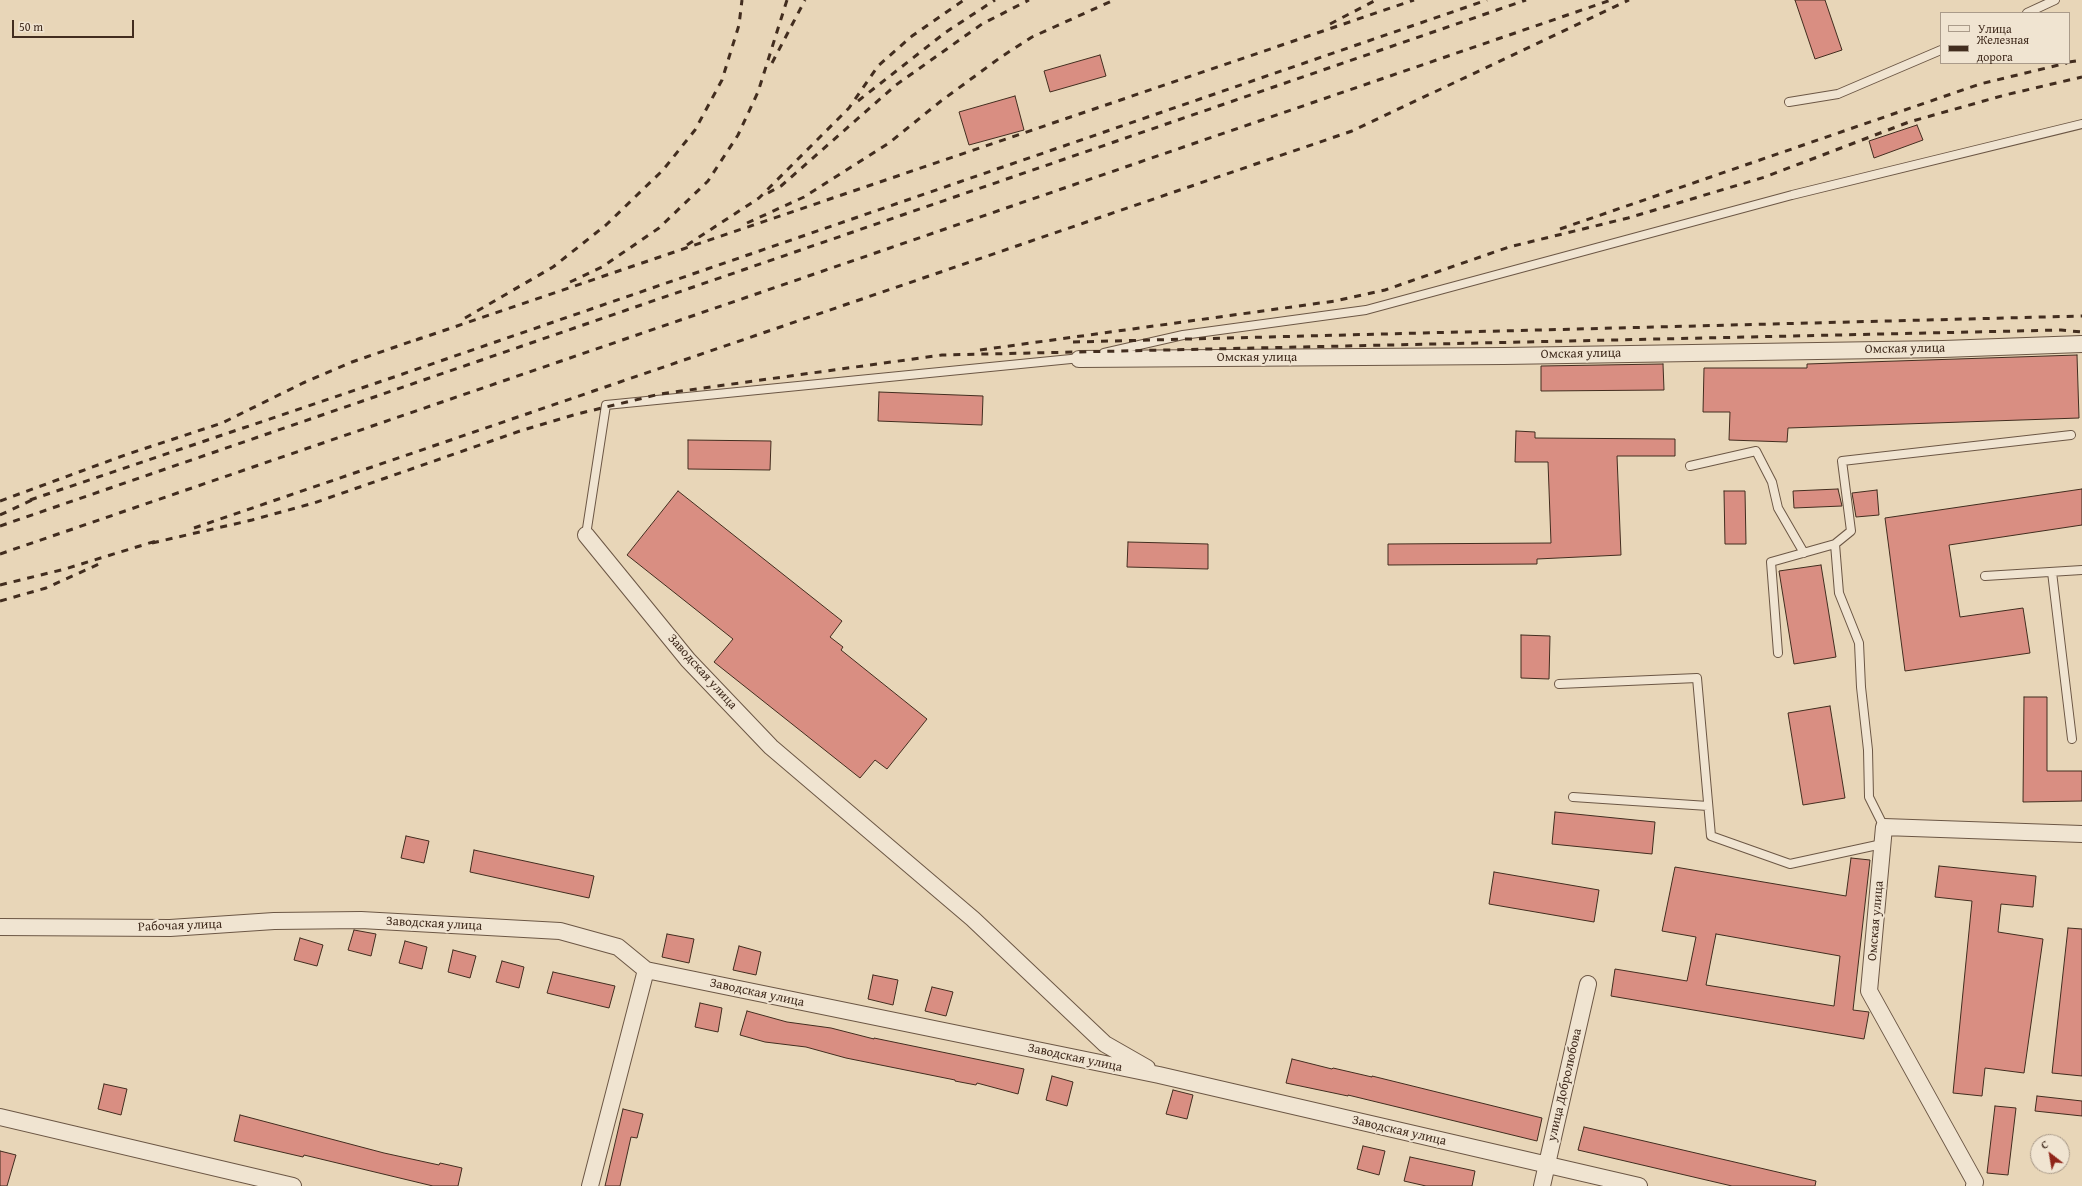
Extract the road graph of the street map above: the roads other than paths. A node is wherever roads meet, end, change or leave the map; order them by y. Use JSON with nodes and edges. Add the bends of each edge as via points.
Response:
{"nodes":[{"id":1,"x":2055,"y":0,"type":"edge"},
{"id":2,"x":2029,"y":12,"type":"edge"},
{"id":3,"x":1940,"y":50,"type":"edge"},
{"id":4,"x":1789,"y":102,"type":"dead end"},
{"id":5,"x":2082,"y":124,"type":"edge"},
{"id":6,"x":2082,"y":344,"type":"edge"},
{"id":7,"x":1079,"y":359,"type":"junction"},
{"id":8,"x":2070,"y":435,"type":"dead end"},
{"id":9,"x":1690,"y":466,"type":"dead end"},
{"id":10,"x":586,"y":535,"type":"joint"},
{"id":11,"x":1834,"y":544,"type":"junction"},
{"id":12,"x":1804,"y":553,"type":"junction"},
{"id":13,"x":2082,"y":570,"type":"edge"},
{"id":14,"x":2052,"y":572,"type":"junction"},
{"id":15,"x":1985,"y":576,"type":"dead end"},
{"id":16,"x":1778,"y":653,"type":"dead end"},
{"id":17,"x":1559,"y":684,"type":"dead end"},
{"id":18,"x":2072,"y":739,"type":"dead end"},
{"id":19,"x":1573,"y":798,"type":"dead end"},
{"id":20,"x":1708,"y":806,"type":"junction"},
{"id":21,"x":1884,"y":827,"type":"junction"},
{"id":22,"x":2082,"y":834,"type":"edge"},
{"id":23,"x":1882,"y":844,"type":"junction"},
{"id":24,"x":361,"y":920,"type":"joint"},
{"id":25,"x":0,"y":927,"type":"edge"},
{"id":26,"x":646,"y":970,"type":"junction"},
{"id":27,"x":1588,"y":984,"type":"dead end"},
{"id":28,"x":1158,"y":1075,"type":"junction"},
{"id":29,"x":0,"y":1117,"type":"edge"},
{"id":30,"x":1547,"y":1165,"type":"junction"},
{"id":31,"x":293,"y":1186,"type":"edge"},
{"id":32,"x":590,"y":1186,"type":"edge"},
{"id":33,"x":1542,"y":1186,"type":"edge"},
{"id":34,"x":1639,"y":1186,"type":"edge"},
{"id":35,"x":1974,"y":1186,"type":"edge"}],
"edges":[{"from":1,"to":2,"type":"lane"},
{"from":3,"to":4,"type":"lane","via":[[1838,94]]},
{"from":5,"to":7,"type":"lane","via":[[1792,195],[1366,310],[1183,335]]},
{"from":6,"to":7,"type":"street","name":"Омская улица","via":[[1943,349],[1504,356]]},
{"from":7,"to":10,"type":"lane","via":[[606,405]]},
{"from":8,"to":11,"type":"lane","via":[[1842,461],[1851,532]]},
{"from":9,"to":12,"type":"lane","via":[[1756,451],[1772,482],[1778,508]]},
{"from":10,"to":28,"type":"street","name":"Заводская улица","via":[[688,660],[771,747],[973,919],[1105,1044]]},
{"from":11,"to":12,"type":"lane"},
{"from":11,"to":21,"type":"lane","via":[[1839,593],[1859,643],[1868,750],[1868,797]]},
{"from":12,"to":16,"type":"lane","via":[[1771,562]]},
{"from":13,"to":14,"type":"lane"},
{"from":14,"to":15,"type":"lane"},
{"from":14,"to":18,"type":"lane"},
{"from":17,"to":20,"type":"lane","via":[[1697,678]]},
{"from":19,"to":20,"type":"lane"},
{"from":20,"to":23,"type":"lane","via":[[1711,836],[1790,864]]},
{"from":21,"to":22,"type":"street"},
{"from":21,"to":23,"type":"street","name":"Омская улица"},
{"from":23,"to":35,"type":"street","name":"Омская улица","via":[[1869,991],[1975,1182]]},
{"from":24,"to":25,"type":"street","name":"Рабочая улица","via":[[274,921],[170,928]]},
{"from":24,"to":26,"type":"street","name":"Заводская улица","via":[[560,930],[618,947]]},
{"from":26,"to":28,"type":"street","name":"Заводская улица"},
{"from":26,"to":32,"type":"street"},
{"from":27,"to":30,"type":"street","name":"улица Добролюбова"},
{"from":28,"to":30,"type":"street","name":"Заводская улица"},
{"from":29,"to":31,"type":"street"},
{"from":30,"to":33,"type":"street","name":"улица Добролюбова"},
{"from":30,"to":34,"type":"street","name":"Заводская улица"}]}
